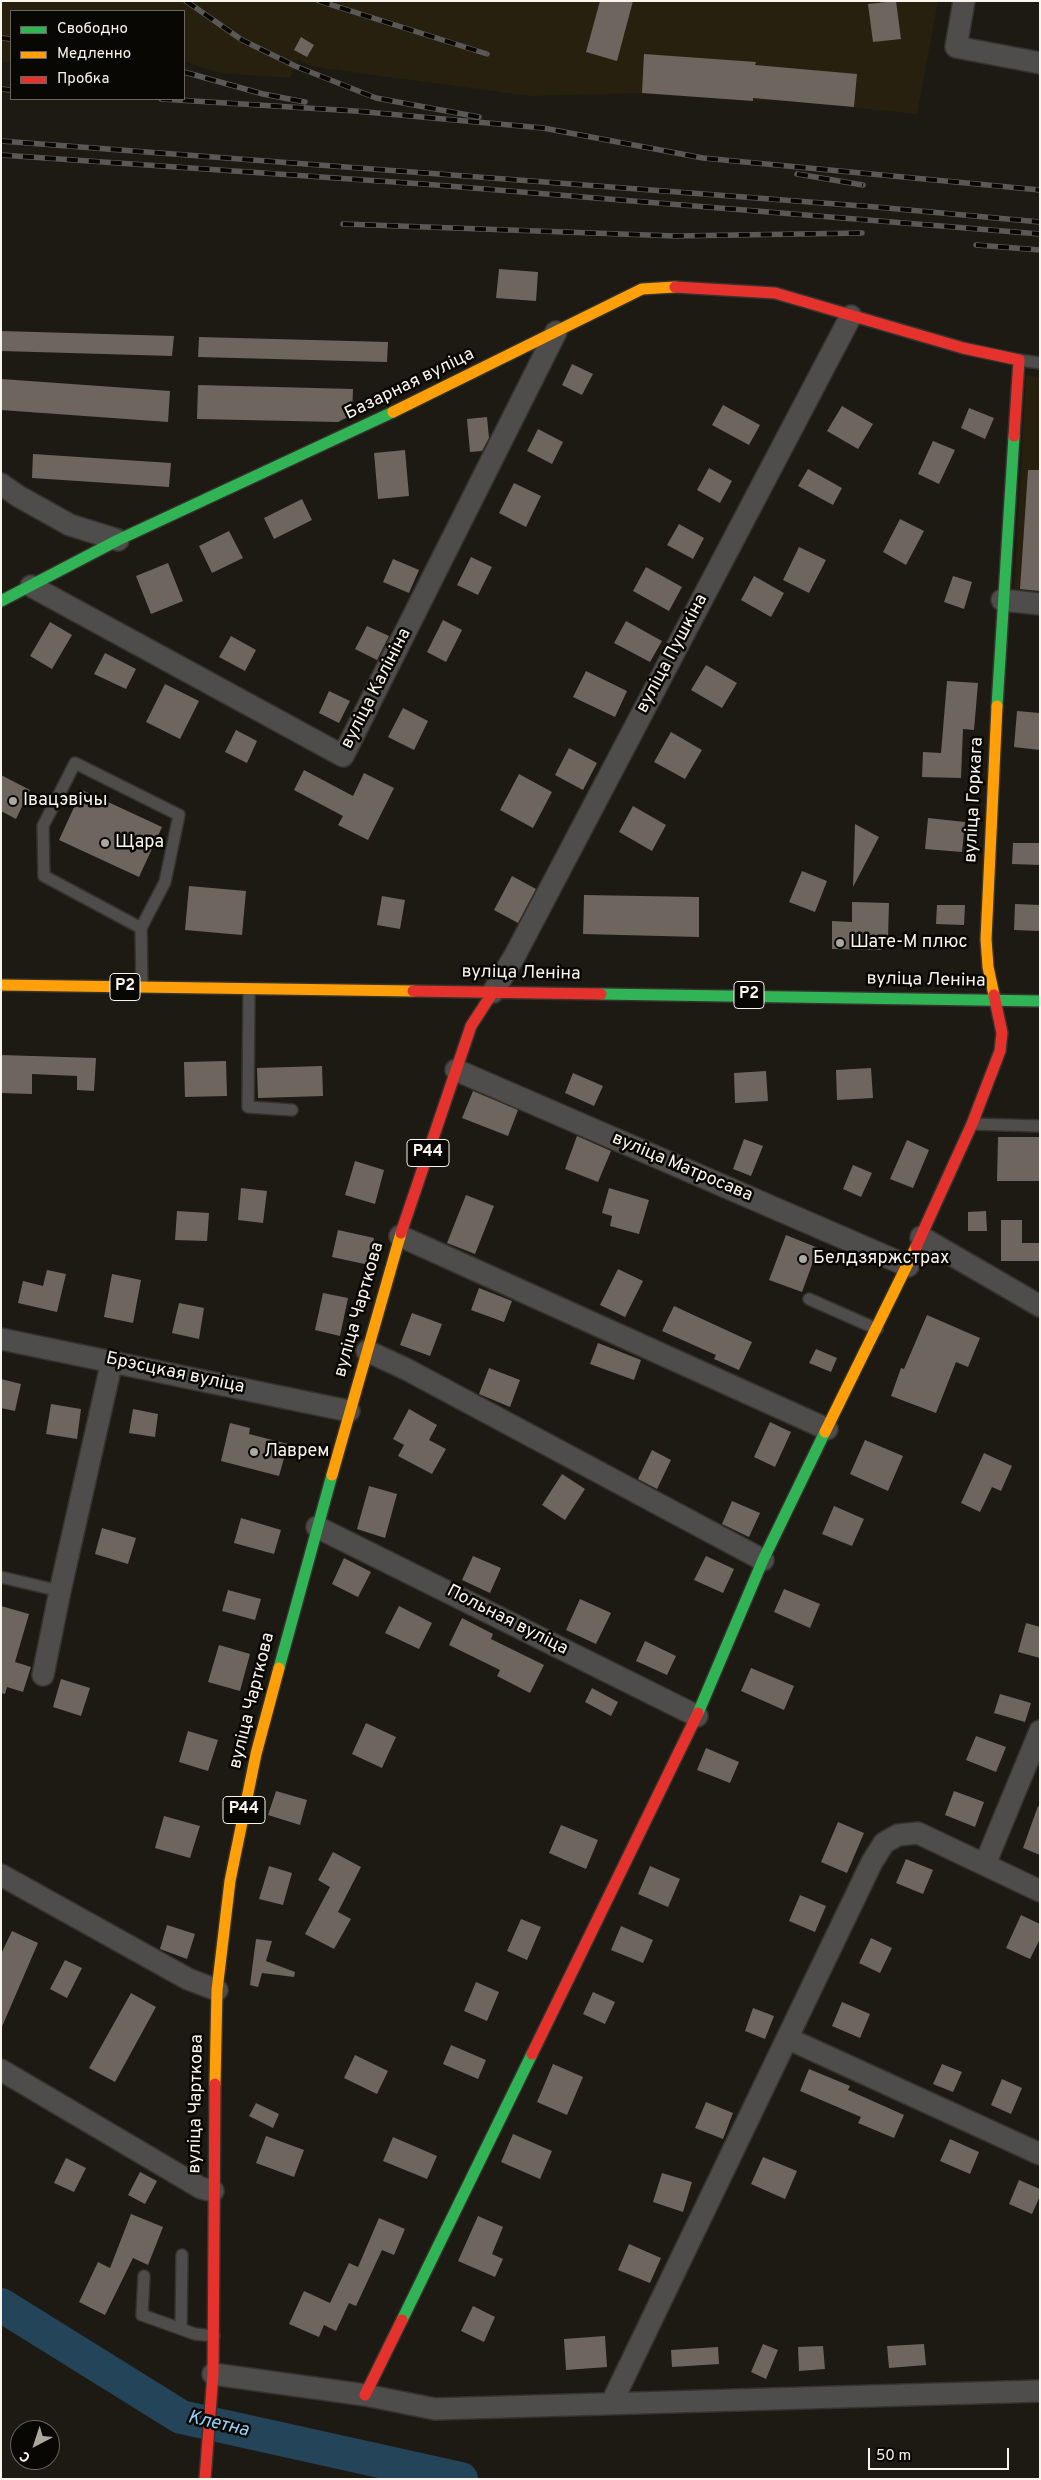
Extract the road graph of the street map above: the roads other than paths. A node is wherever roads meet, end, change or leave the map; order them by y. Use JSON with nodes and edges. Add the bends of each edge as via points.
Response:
{"nodes":[{"id":1,"x":964,"y":1,"type":"edge"},
{"id":2,"x":1040,"y":63,"type":"edge"},
{"id":3,"x":850,"y":316,"type":"junction"},
{"id":4,"x":556,"y":332,"type":"junction"},
{"id":5,"x":1019,"y":360,"type":"junction"},
{"id":6,"x":1040,"y":363,"type":"edge"},
{"id":7,"x":1,"y":484,"type":"edge"},
{"id":8,"x":118,"y":540,"type":"junction"},
{"id":9,"x":31,"y":586,"type":"junction"},
{"id":10,"x":1002,"y":600,"type":"junction"},
{"id":11,"x":1,"y":601,"type":"edge"},
{"id":12,"x":1040,"y":604,"type":"edge"},
{"id":13,"x":141,"y":928,"type":"junction"},
{"id":14,"x":1,"y":986,"type":"edge"},
{"id":15,"x":142,"y":987,"type":"junction"},
{"id":16,"x":250,"y":989,"type":"junction"},
{"id":17,"x":493,"y":992,"type":"junction"},
{"id":18,"x":996,"y":1000,"type":"junction"},
{"id":19,"x":1040,"y":1001,"type":"edge"},
{"id":20,"x":456,"y":1070,"type":"junction"},
{"id":21,"x":292,"y":1110,"type":"dead end"},
{"id":22,"x":972,"y":1124,"type":"junction"},
{"id":23,"x":1040,"y":1126,"type":"edge"},
{"id":24,"x":400,"y":1236,"type":"junction"},
{"id":25,"x":921,"y":1237,"type":"junction"},
{"id":26,"x":908,"y":1266,"type":"junction"},
{"id":27,"x":809,"y":1299,"type":"dead end"},
{"id":28,"x":1040,"y":1306,"type":"edge"},
{"id":29,"x":876,"y":1329,"type":"junction"},
{"id":30,"x":1,"y":1339,"type":"edge"},
{"id":31,"x":367,"y":1351,"type":"junction"},
{"id":32,"x":112,"y":1361,"type":"junction"},
{"id":33,"x":349,"y":1411,"type":"junction"},
{"id":34,"x":827,"y":1429,"type":"junction"},
{"id":35,"x":316,"y":1527,"type":"junction"},
{"id":36,"x":763,"y":1560,"type":"junction"},
{"id":37,"x":1,"y":1577,"type":"edge"},
{"id":38,"x":60,"y":1591,"type":"junction"},
{"id":39,"x":43,"y":1675,"type":"dead end"},
{"id":40,"x":697,"y":1716,"type":"junction"},
{"id":41,"x":1040,"y":1732,"type":"edge"},
{"id":42,"x":985,"y":1864,"type":"junction"},
{"id":43,"x":1,"y":1875,"type":"edge"},
{"id":44,"x":1040,"y":1891,"type":"edge"},
{"id":45,"x":217,"y":1990,"type":"junction"},
{"id":46,"x":789,"y":2038,"type":"junction"},
{"id":47,"x":1,"y":2070,"type":"edge"},
{"id":48,"x":1040,"y":2154,"type":"edge"},
{"id":49,"x":212,"y":2192,"type":"junction"},
{"id":50,"x":182,"y":2255,"type":"dead end"},
{"id":51,"x":144,"y":2276,"type":"dead end"},
{"id":52,"x":181,"y":2329,"type":"junction"},
{"id":53,"x":214,"y":2336,"type":"junction"},
{"id":54,"x":213,"y":2374,"type":"junction"},
{"id":55,"x":1040,"y":2391,"type":"edge"},
{"id":56,"x":365,"y":2395,"type":"junction"},
{"id":57,"x":612,"y":2402,"type":"junction"},
{"id":58,"x":205,"y":2479,"type":"edge"}],
"edges":[{"from":1,"to":2,"type":"street","via":[[956,46]]},
{"from":3,"to":4,"type":"street","name":"Базарная вуліца","via":[[775,293],[682,286],[642,289]]},
{"from":3,"to":5,"type":"street","name":"Базарная вуліца","via":[[962,348]]},
{"from":3,"to":17,"type":"street","name":"вуліца Пушкіна"},
{"from":4,"to":8,"type":"street","name":"Базарная вуліца","via":[[341,438]]},
{"from":4,"to":9,"type":"street","name":"вуліца Калініна","via":[[343,756]]},
{"from":5,"to":6,"type":"lane"},
{"from":5,"to":10,"type":"street","name":"вуліца Горкага"},
{"from":7,"to":8,"type":"street","via":[[70,525]]},
{"from":8,"to":9,"type":"street","name":"Базарная вуліца"},
{"from":9,"to":11,"type":"street","name":"Базарная вуліца"},
{"from":10,"to":12,"type":"street"},
{"from":10,"to":18,"type":"street","name":"вуліца Горкага","via":[[986,940]]},
{"from":13,"to":13,"type":"lane","via":[[44,876],[43,826],[75,763],[179,815],[165,882]]},
{"from":13,"to":15,"type":"lane"},
{"from":14,"to":15,"type":"street","name":"вуліца Леніна","number":"Р2"},
{"from":15,"to":16,"type":"street","name":"вуліца Леніна","number":"Р2"},
{"from":16,"to":17,"type":"street","name":"вуліца Леніна","number":"Р2"},
{"from":16,"to":21,"type":"lane","via":[[248,1107]]},
{"from":17,"to":18,"type":"street","name":"вуліца Леніна","number":"Р2"},
{"from":17,"to":20,"type":"street","name":"вуліца Чарткова","number":"Р44","via":[[471,1026]]},
{"from":18,"to":19,"type":"street","name":"вуліца Леніна","number":"Р2"},
{"from":18,"to":22,"type":"street","name":"вуліца Горкага","via":[[1002,1033],[1000,1051]]},
{"from":20,"to":24,"type":"street","name":"вуліца Чарткова","number":"Р44"},
{"from":20,"to":26,"type":"street","name":"вуліца Матросава"},
{"from":22,"to":23,"type":"lane"},
{"from":22,"to":25,"type":"street","name":"вуліца Горкага"},
{"from":24,"to":31,"type":"street","name":"вуліца Чарткова","number":"Р44"},
{"from":24,"to":34,"type":"street"},
{"from":25,"to":26,"type":"street","name":"вуліца Горкага"},
{"from":25,"to":28,"type":"street"},
{"from":26,"to":29,"type":"street","name":"вуліца Горкага"},
{"from":27,"to":29,"type":"lane"},
{"from":29,"to":34,"type":"street","name":"вуліца Горкага"},
{"from":30,"to":32,"type":"street","name":"Брэсцкая вуліца"},
{"from":31,"to":33,"type":"street","name":"вуліца Чарткова","number":"Р44"},
{"from":31,"to":36,"type":"street"},
{"from":32,"to":33,"type":"street","name":"Брэсцкая вуліца"},
{"from":32,"to":38,"type":"street"},
{"from":33,"to":35,"type":"street","name":"вуліца Чарткова","number":"Р44"},
{"from":34,"to":36,"type":"street","name":"вуліца Горкага"},
{"from":35,"to":40,"type":"street","name":"Польная вуліца"},
{"from":35,"to":45,"type":"street","name":"вуліца Чарткова","number":"Р44","via":[[256,1754],[230,1881]]},
{"from":36,"to":40,"type":"street","name":"вуліца Горкага"},
{"from":37,"to":38,"type":"lane"},
{"from":38,"to":39,"type":"street"},
{"from":40,"to":56,"type":"street","name":"вуліца Горкага"},
{"from":41,"to":42,"type":"street"},
{"from":42,"to":44,"type":"street"},
{"from":42,"to":46,"type":"street","via":[[918,1833],[898,1835],[884,1843]]},
{"from":43,"to":45,"type":"street","via":[[188,1979]]},
{"from":45,"to":49,"type":"street","name":"вуліца Чарткова","number":"Р44"},
{"from":46,"to":48,"type":"street"},
{"from":46,"to":57,"type":"street"},
{"from":47,"to":49,"type":"street"},
{"from":49,"to":53,"type":"street","name":"вуліца Чарткова","number":"Р44"},
{"from":50,"to":52,"type":"lane"},
{"from":51,"to":52,"type":"lane","via":[[142,2315]]},
{"from":52,"to":53,"type":"lane"},
{"from":53,"to":54,"type":"street","name":"вуліца Чарткова","number":"Р44"},
{"from":54,"to":56,"type":"street"},
{"from":54,"to":58,"type":"street","name":"вуліца Чарткова","number":"Р44"},
{"from":55,"to":57,"type":"street"},
{"from":56,"to":57,"type":"street","via":[[435,2409]]}]}
